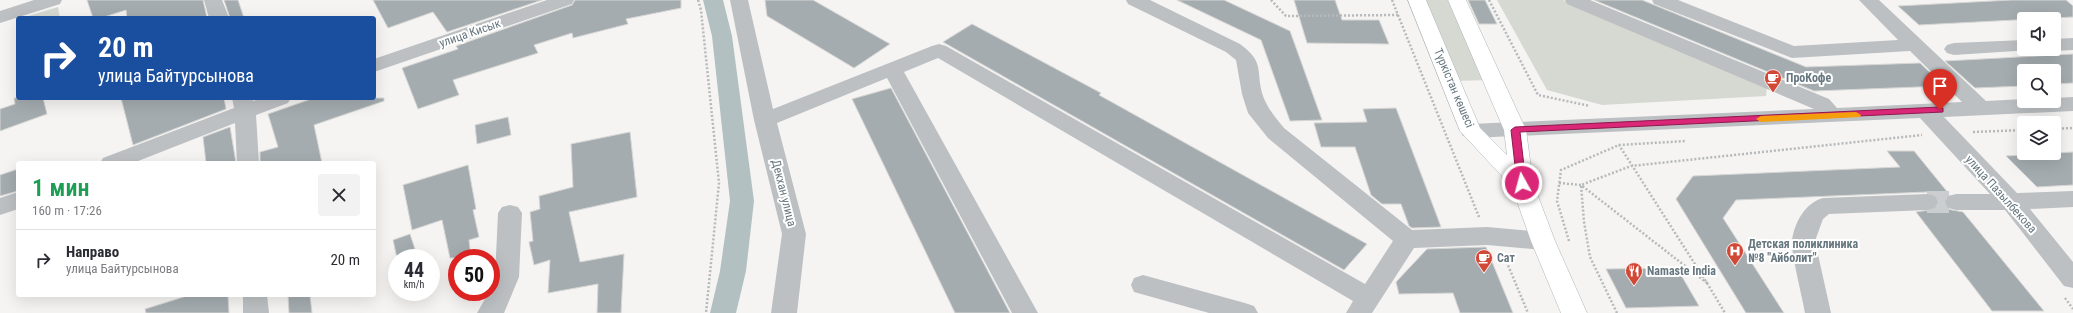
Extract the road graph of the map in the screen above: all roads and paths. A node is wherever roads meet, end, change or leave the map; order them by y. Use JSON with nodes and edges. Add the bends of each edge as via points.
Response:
{"nodes":[{"id":1,"x":53,"y":0,"type":"edge"},
{"id":2,"x":214,"y":0,"type":"edge"},
{"id":3,"x":565,"y":0,"type":"edge"},
{"id":4,"x":698,"y":0,"type":"edge"},
{"id":5,"x":739,"y":0,"type":"edge"},
{"id":6,"x":1135,"y":0,"type":"edge"},
{"id":7,"x":1271,"y":0,"type":"edge"},
{"id":8,"x":1392,"y":0,"type":"edge"},
{"id":9,"x":1417,"y":0,"type":"edge"},
{"id":10,"x":1457,"y":0,"type":"edge"},
{"id":11,"x":1489,"y":0,"type":"edge"},
{"id":12,"x":1574,"y":0,"type":"edge"},
{"id":13,"x":1662,"y":0,"type":"edge"},
{"id":14,"x":1868,"y":0,"type":"edge"},
{"id":15,"x":1889,"y":0,"type":"edge"},
{"id":16,"x":6,"y":10,"type":"edge"},
{"id":17,"x":1398,"y":15,"type":"junction"},
{"id":18,"x":218,"y":16,"type":"edge"},
{"id":19,"x":1889,"y":20,"type":"junction"},
{"id":20,"x":2073,"y":44,"type":"edge"},
{"id":21,"x":1915,"y":45,"type":"junction"},
{"id":22,"x":2061,"y":45,"type":"edge"},
{"id":23,"x":2017,"y":46,"type":"edge"},
{"id":24,"x":1954,"y":49,"type":"dead end"},
{"id":25,"x":376,"y":65,"type":"edge"},
{"id":26,"x":892,"y":69,"type":"junction"},
{"id":27,"x":1538,"y":95,"type":"dead end"},
{"id":28,"x":269,"y":100,"type":"edge"},
{"id":29,"x":244,"y":104,"type":"edge"},
{"id":30,"x":2073,"y":104,"type":"edge"},
{"id":31,"x":1981,"y":108,"type":"junction"},
{"id":32,"x":1926,"y":111,"type":"junction"},
{"id":33,"x":1833,"y":116,"type":"junction"},
{"id":34,"x":765,"y":120,"type":"junction"},
{"id":35,"x":2073,"y":128,"type":"edge"},
{"id":36,"x":2061,"y":129,"type":"edge"},
{"id":37,"x":1515,"y":130,"type":"junction"},
{"id":38,"x":2017,"y":130,"type":"edge"},
{"id":39,"x":1471,"y":131,"type":"junction"},
{"id":40,"x":1945,"y":133,"type":"junction"},
{"id":41,"x":116,"y":161,"type":"edge"},
{"id":42,"x":248,"y":161,"type":"edge"},
{"id":43,"x":1632,"y":166,"type":"junction"},
{"id":44,"x":1522,"y":183,"type":"junction"},
{"id":45,"x":1559,"y":183,"type":"junction"},
{"id":46,"x":1581,"y":185,"type":"junction"},
{"id":47,"x":2073,"y":199,"type":"edge"},
{"id":48,"x":16,"y":201,"type":"edge"},
{"id":49,"x":1927,"y":202,"type":"tunnel mouth"},
{"id":50,"x":1956,"y":202,"type":"tunnel mouth"},
{"id":51,"x":2011,"y":202,"type":"junction"},
{"id":52,"x":0,"y":207,"type":"edge"},
{"id":53,"x":510,"y":213,"type":"dead end"},
{"id":54,"x":1488,"y":236,"type":"junction"},
{"id":55,"x":1407,"y":239,"type":"junction"},
{"id":56,"x":1543,"y":241,"type":"junction"},
{"id":57,"x":1571,"y":249,"type":"dead end"},
{"id":58,"x":2073,"y":279,"type":"edge"},
{"id":59,"x":1707,"y":283,"type":"junction"},
{"id":60,"x":1143,"y":285,"type":"dead end"},
{"id":61,"x":255,"y":297,"type":"edge"},
{"id":62,"x":1364,"y":305,"type":"edge"},
{"id":63,"x":256,"y":313,"type":"edge"},
{"id":64,"x":490,"y":313,"type":"edge"},
{"id":65,"x":706,"y":313,"type":"edge"},
{"id":66,"x":784,"y":313,"type":"edge"},
{"id":67,"x":1026,"y":313,"type":"edge"},
{"id":68,"x":1245,"y":313,"type":"edge"},
{"id":69,"x":1528,"y":313,"type":"edge"},
{"id":70,"x":1574,"y":313,"type":"edge"},
{"id":71,"x":1617,"y":313,"type":"edge"},
{"id":72,"x":1725,"y":313,"type":"edge"},
{"id":73,"x":1818,"y":313,"type":"edge"}],
"edges":[{"from":1,"to":16,"type":"street"},
{"from":2,"to":18,"type":"street"},
{"from":3,"to":25,"type":"street","name":"улица Кисык"},
{"from":4,"to":65,"type":"path","via":[[719,183]]},
{"from":5,"to":34,"type":"street","name":"Декхан улица"},
{"from":6,"to":55,"type":"street","via":[[1233,48],[1245,57],[1252,94],[1259,113],[1276,133]]},
{"from":7,"to":17,"type":"path","via":[[1286,16]]},
{"from":8,"to":17,"type":"path"},
{"from":9,"to":39,"type":"main road","name":"Түркістан көшесі"},
{"from":10,"to":37,"type":"main road","name":"Түркістан көшесі"},
{"from":11,"to":27,"type":"path"},
{"from":12,"to":33,"type":"street","via":[[1822,104]]},
{"from":13,"to":21,"type":"street","via":[[1792,52]]},
{"from":14,"to":19,"type":"street"},
{"from":15,"to":19,"type":"street"},
{"from":17,"to":54,"type":"path"},
{"from":19,"to":21,"type":"street"},
{"from":20,"to":22,"type":"street"},
{"from":21,"to":31,"type":"street"},
{"from":23,"to":24,"type":"street"},
{"from":26,"to":34,"type":"street"},
{"from":26,"to":62,"type":"street","via":[[939,50]]},
{"from":26,"to":67,"type":"street"},
{"from":28,"to":29,"type":"street"},
{"from":29,"to":41,"type":"street"},
{"from":29,"to":42,"type":"street"},
{"from":30,"to":31,"type":"street"},
{"from":31,"to":32,"type":"street"},
{"from":32,"to":33,"type":"street"},
{"from":32,"to":40,"type":"street","name":"улица Пазылбекова"},
{"from":33,"to":37,"type":"street"},
{"from":34,"to":66,"type":"street","name":"Декхан улица","via":[[794,234]]},
{"from":35,"to":36,"type":"path"},
{"from":37,"to":39,"type":"street"},
{"from":37,"to":44,"type":"main road","name":"Түркістан көшесі"},
{"from":38,"to":40,"type":"path"},
{"from":39,"to":44,"type":"main road","name":"Түркістан көшесі"},
{"from":40,"to":43,"type":"path"},
{"from":40,"to":51,"type":"street","name":"улица Пазылбекова"},
{"from":43,"to":45,"type":"path","via":[[1619,146],[1561,170]]},
{"from":43,"to":46,"type":"path"},
{"from":43,"to":59,"type":"path"},
{"from":44,"to":56,"type":"main road","name":"Түркістан көшесі"},
{"from":45,"to":46,"type":"path"},
{"from":45,"to":57,"type":"path","via":[[1557,201]]},
{"from":46,"to":59,"type":"path"},
{"from":46,"to":71,"type":"path","via":[[1590,257]]},
{"from":47,"to":51,"type":"street"},
{"from":48,"to":52,"type":"street"},
{"from":49,"to":73,"type":"street","via":[[1823,206],[1813,215],[1803,242]]},
{"from":50,"to":51,"type":"street"},
{"from":51,"to":58,"type":"street","name":"улица Пазылбекова"},
{"from":53,"to":64,"type":"street","via":[[507,277],[497,304]]},
{"from":54,"to":55,"type":"street"},
{"from":54,"to":56,"type":"street"},
{"from":54,"to":69,"type":"path","via":[[1507,260]]},
{"from":55,"to":62,"type":"street"},
{"from":56,"to":70,"type":"main road","name":"Түркістан көшесі"},
{"from":59,"to":72,"type":"path"},
{"from":60,"to":68,"type":"street"},
{"from":61,"to":63,"type":"street"}]}
